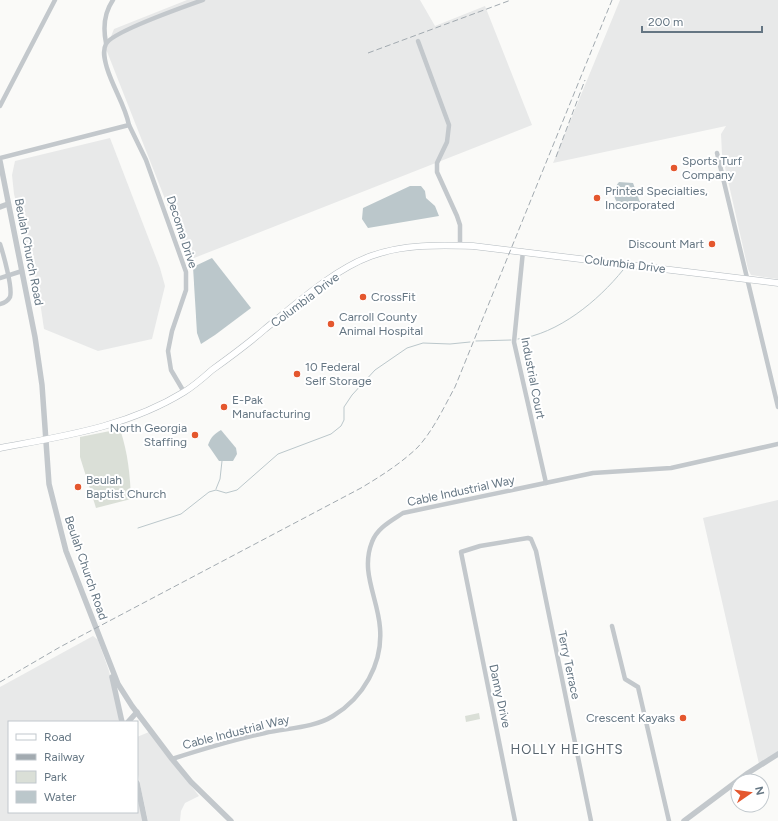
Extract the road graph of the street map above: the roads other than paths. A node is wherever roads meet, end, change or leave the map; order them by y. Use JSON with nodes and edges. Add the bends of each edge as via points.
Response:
{"nodes":[{"id":1,"x":55,"y":0,"type":"edge"},
{"id":2,"x":113,"y":0,"type":"edge"},
{"id":3,"x":203,"y":0,"type":"edge"},
{"id":4,"x":418,"y":41,"type":"dead end"},
{"id":5,"x":106,"y":43,"type":"junction"},
{"id":6,"x":0,"y":106,"type":"edge"},
{"id":7,"x":129,"y":125,"type":"junction"},
{"id":8,"x":718,"y":153,"type":"dead end"},
{"id":9,"x":0,"y":159,"type":"edge"},
{"id":10,"x":8,"y":204,"type":"junction"},
{"id":11,"x":0,"y":207,"type":"edge"},
{"id":12,"x":0,"y":244,"type":"edge"},
{"id":13,"x":460,"y":246,"type":"junction"},
{"id":14,"x":523,"y":251,"type":"junction"},
{"id":15,"x":22,"y":271,"type":"junction"},
{"id":16,"x":7,"y":276,"type":"junction"},
{"id":17,"x":0,"y":278,"type":"edge"},
{"id":18,"x":748,"y":280,"type":"junction"},
{"id":19,"x":778,"y":283,"type":"edge"},
{"id":20,"x":0,"y":304,"type":"edge"},
{"id":21,"x":184,"y":392,"type":"junction"},
{"id":22,"x":778,"y":407,"type":"edge"},
{"id":23,"x":45,"y":440,"type":"junction"},
{"id":24,"x":778,"y":444,"type":"edge"},
{"id":25,"x":0,"y":448,"type":"edge"},
{"id":26,"x":546,"y":483,"type":"junction"},
{"id":27,"x":528,"y":538,"type":"joint"},
{"id":28,"x":612,"y":626,"type":"dead end"},
{"id":29,"x":110,"y":665,"type":"junction"},
{"id":30,"x":137,"y":712,"type":"junction"},
{"id":31,"x":122,"y":721,"type":"edge"},
{"id":32,"x":129,"y":721,"type":"edge"},
{"id":33,"x":778,"y":754,"type":"edge"},
{"id":34,"x":172,"y":759,"type":"junction"},
{"id":35,"x":138,"y":788,"type":"edge"},
{"id":36,"x":146,"y":821,"type":"edge"},
{"id":37,"x":231,"y":821,"type":"edge"},
{"id":38,"x":515,"y":821,"type":"edge"},
{"id":39,"x":591,"y":821,"type":"edge"},
{"id":40,"x":669,"y":821,"type":"edge"},
{"id":41,"x":684,"y":821,"type":"edge"}],
"edges":[{"from":1,"to":6,"type":"street"},
{"from":2,"to":5,"type":"street","name":"Decoma Drive","via":[[107,9],[104,31]]},
{"from":3,"to":5,"type":"street","via":[[121,32]]},
{"from":4,"to":13,"type":"street","via":[[449,126],[450,134],[437,164],[437,172],[460,225]]},
{"from":5,"to":7,"type":"street","name":"Decoma Drive","via":[[104,49],[108,70],[127,113]]},
{"from":7,"to":9,"type":"street"},
{"from":7,"to":21,"type":"street","name":"Decoma Drive","via":[[146,160],[186,272],[186,290],[168,351],[171,370]]},
{"from":8,"to":18,"type":"street"},
{"from":9,"to":10,"type":"street","name":"Beulah Church Road"},
{"from":10,"to":11,"type":"street"},
{"from":10,"to":15,"type":"street","name":"Beulah Church Road"},
{"from":12,"to":16,"type":"street"},
{"from":13,"to":14,"type":"main road","name":"Columbia Drive"},
{"from":13,"to":21,"type":"main road","name":"Columbia Drive","via":[[432,244],[371,256],[332,277],[303,298]]},
{"from":14,"to":18,"type":"main road","name":"Columbia Drive"},
{"from":14,"to":26,"type":"street","name":"Industrial Court","via":[[514,342]]},
{"from":15,"to":16,"type":"street"},
{"from":15,"to":23,"type":"street","name":"Beulah Church Road","via":[[39,364]]},
{"from":16,"to":17,"type":"street"},
{"from":16,"to":20,"type":"street","via":[[10,296],[7,302]]},
{"from":18,"to":19,"type":"main road","name":"Columbia Drive"},
{"from":18,"to":22,"type":"street"},
{"from":21,"to":23,"type":"main road","name":"Columbia Drive","via":[[123,422]]},
{"from":23,"to":25,"type":"main road","name":"Columbia Drive"},
{"from":23,"to":29,"type":"street","name":"Beulah Church Road","via":[[49,484],[62,539]]},
{"from":24,"to":26,"type":"street","name":"Cable Industrial Way","via":[[671,468],[592,472]]},
{"from":26,"to":34,"type":"street","name":"Cable Industrial Way","via":[[403,513],[383,526],[373,540],[367,560],[369,584],[380,627],[380,649],[374,672],[348,706],[331,718],[313,724],[213,746]]},
{"from":27,"to":38,"type":"street","name":"Danny Drive","via":[[461,552]]},
{"from":27,"to":39,"type":"street","name":"Terry Terrace","via":[[531,539],[536,551]]},
{"from":28,"to":40,"type":"street","via":[[625,679],[638,687]]},
{"from":29,"to":30,"type":"street","name":"Beulah Church Road","via":[[118,684]]},
{"from":29,"to":31,"type":"street"},
{"from":30,"to":32,"type":"street"},
{"from":30,"to":34,"type":"street","name":"Beulah Church Road"},
{"from":33,"to":41,"type":"street"},
{"from":34,"to":37,"type":"street","name":"Beulah Church Road","via":[[191,782]]},
{"from":35,"to":36,"type":"street"}]}
